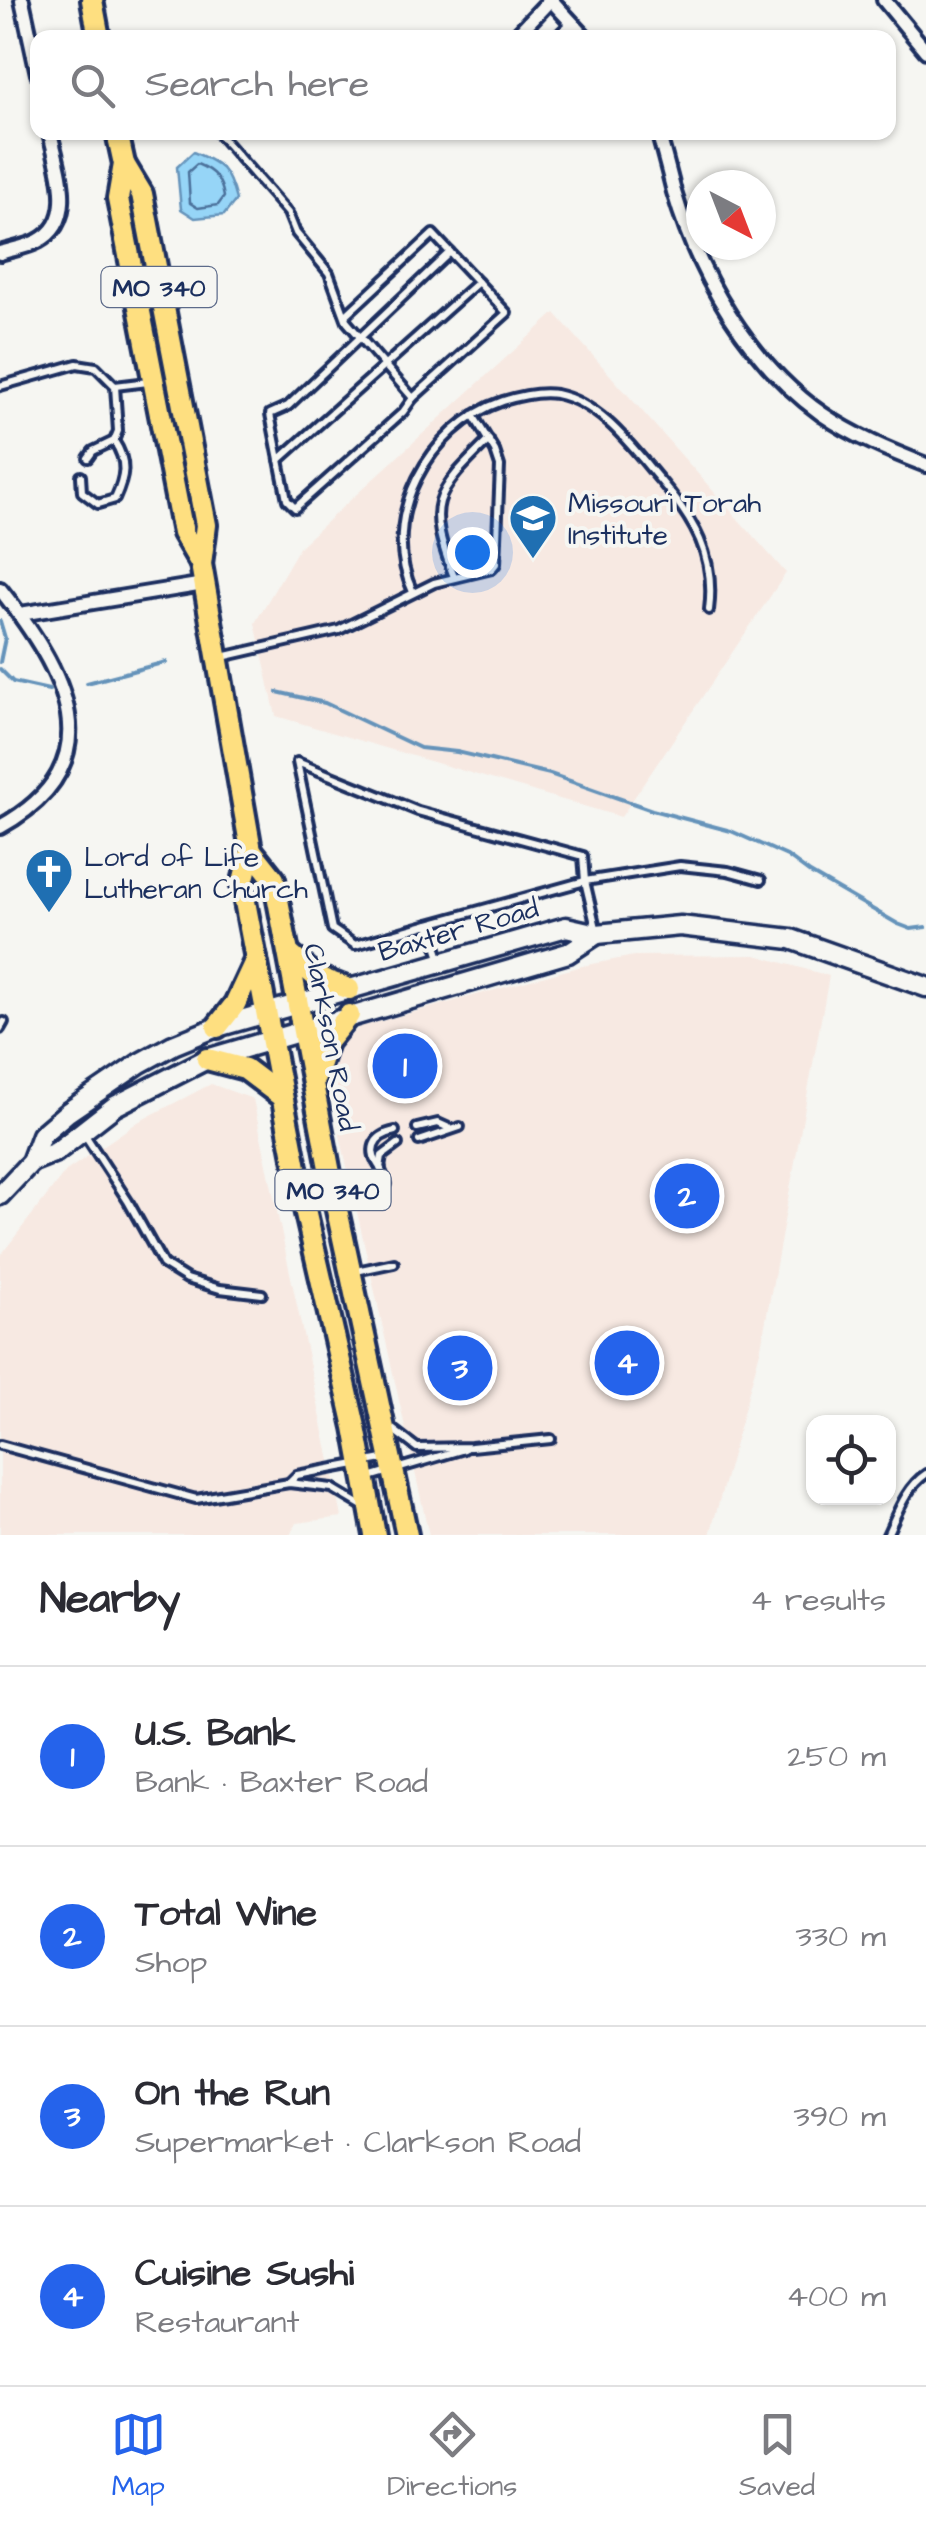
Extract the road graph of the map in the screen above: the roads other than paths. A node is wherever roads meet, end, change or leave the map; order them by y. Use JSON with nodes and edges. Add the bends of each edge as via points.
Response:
{"nodes":[{"id":1,"x":22,"y":0,"type":"edge"},
{"id":2,"x":92,"y":0,"type":"edge"},
{"id":3,"x":550,"y":0,"type":"edge"},
{"id":4,"x":884,"y":0,"type":"edge"},
{"id":5,"x":573,"y":25,"type":"junction"},
{"id":6,"x":98,"y":30,"type":"edge"},
{"id":7,"x":522,"y":30,"type":"edge"},
{"id":8,"x":567,"y":30,"type":"edge"},
{"id":9,"x":578,"y":30,"type":"edge"},
{"id":10,"x":30,"y":37,"type":"edge"},
{"id":11,"x":926,"y":51,"type":"edge"},
{"id":12,"x":52,"y":140,"type":"edge"},
{"id":13,"x":120,"y":140,"type":"edge"},
{"id":14,"x":224,"y":140,"type":"edge"},
{"id":15,"x":660,"y":140,"type":"edge"},
{"id":16,"x":124,"y":164,"type":"junction"},
{"id":17,"x":0,"y":252,"type":"edge"},
{"id":18,"x":450,"y":252,"type":"junction"},
{"id":19,"x":478,"y":282,"type":"junction"},
{"id":20,"x":345,"y":316,"type":"junction"},
{"id":21,"x":359,"y":337,"type":"junction"},
{"id":22,"x":385,"y":366,"type":"junction"},
{"id":23,"x":154,"y":382,"type":"junction"},
{"id":24,"x":0,"y":386,"type":"edge"},
{"id":25,"x":115,"y":386,"type":"junction"},
{"id":26,"x":413,"y":398,"type":"junction"},
{"id":27,"x":184,"y":413,"type":"junction"},
{"id":28,"x":474,"y":415,"type":"junction"},
{"id":29,"x":489,"y":440,"type":"junction"},
{"id":30,"x":114,"y":441,"type":"junction"},
{"id":31,"x":88,"y":458,"type":"dead end"},
{"id":32,"x":279,"y":460,"type":"junction"},
{"id":33,"x":926,"y":465,"type":"edge"},
{"id":34,"x":81,"y":476,"type":"dead end"},
{"id":35,"x":202,"y":574,"type":"junction"},
{"id":36,"x":454,"y":578,"type":"junction"},
{"id":37,"x":0,"y":588,"type":"edge"},
{"id":38,"x":412,"y":592,"type":"junction"},
{"id":39,"x":708,"y":610,"type":"dead end"},
{"id":40,"x":20,"y":614,"type":"junction"},
{"id":41,"x":217,"y":658,"type":"junction"},
{"id":42,"x":0,"y":827,"type":"edge"},
{"id":43,"x":251,"y":850,"type":"junction"},
{"id":44,"x":761,"y":880,"type":"dead end"},
{"id":45,"x":585,"y":882,"type":"junction"},
{"id":46,"x":429,"y":924,"type":"junction"},
{"id":47,"x":597,"y":934,"type":"junction"},
{"id":48,"x":288,"y":954,"type":"junction"},
{"id":49,"x":256,"y":959,"type":"junction"},
{"id":50,"x":442,"y":962,"type":"junction"},
{"id":51,"x":926,"y":987,"type":"edge"},
{"id":52,"x":348,"y":989,"type":"junction"},
{"id":53,"x":298,"y":1004,"type":"junction"},
{"id":54,"x":266,"y":1013,"type":"junction"},
{"id":55,"x":350,"y":1016,"type":"junction"},
{"id":56,"x":217,"y":1027,"type":"junction"},
{"id":57,"x":303,"y":1029,"type":"junction"},
{"id":58,"x":270,"y":1038,"type":"junction"},
{"id":59,"x":207,"y":1059,"type":"junction"},
{"id":60,"x":314,"y":1084,"type":"junction"},
{"id":61,"x":282,"y":1097,"type":"junction"},
{"id":62,"x":417,"y":1128,"type":"dead end"},
{"id":63,"x":82,"y":1130,"type":"junction"},
{"id":64,"x":395,"y":1131,"type":"dead end"},
{"id":65,"x":420,"y":1141,"type":"dead end"},
{"id":66,"x":398,"y":1144,"type":"dead end"},
{"id":67,"x":31,"y":1162,"type":"junction"},
{"id":68,"x":381,"y":1169,"type":"junction"},
{"id":69,"x":387,"y":1184,"type":"dead end"},
{"id":70,"x":0,"y":1195,"type":"edge"},
{"id":71,"x":394,"y":1263,"type":"dead end"},
{"id":72,"x":350,"y":1272,"type":"junction"},
{"id":73,"x":262,"y":1294,"type":"dead end"},
{"id":74,"x":382,"y":1422,"type":"junction"},
{"id":75,"x":551,"y":1439,"type":"dead end"},
{"id":76,"x":0,"y":1445,"type":"edge"},
{"id":77,"x":471,"y":1447,"type":"junction"},
{"id":78,"x":392,"y":1465,"type":"junction"},
{"id":79,"x":364,"y":1471,"type":"junction"},
{"id":80,"x":926,"y":1474,"type":"edge"},
{"id":81,"x":289,"y":1483,"type":"junction"},
{"id":82,"x":371,"y":1512,"type":"junction"},
{"id":83,"x":375,"y":1535,"type":"edge"},
{"id":84,"x":407,"y":1535,"type":"edge"},
{"id":85,"x":887,"y":1535,"type":"edge"}],
"edges":[{"from":1,"to":10,"type":"street"},
{"from":2,"to":6,"type":"main road"},
{"from":3,"to":5,"type":"street"},
{"from":3,"to":7,"type":"street"},
{"from":4,"to":11,"type":"street"},
{"from":5,"to":8,"type":"street"},
{"from":5,"to":9,"type":"street"},
{"from":12,"to":17,"type":"street","via":[[61,216],[38,242]]},
{"from":13,"to":16,"type":"main road","name":"Clarkson Road","number":"MO 340"},
{"from":14,"to":20,"type":"lane","via":[[288,213],[329,273]]},
{"from":15,"to":33,"type":"street","via":[[674,192],[726,312],[823,414]]},
{"from":16,"to":23,"type":"main road","name":"Clarkson Road","number":"MO 340","via":[[118,199]]},
{"from":16,"to":27,"type":"main road","name":"Clarkson Road","number":"MO 340","via":[[142,194]]},
{"from":18,"to":19,"type":"lane"},
{"from":18,"to":20,"type":"lane","via":[[434,234]]},
{"from":18,"to":21,"type":"lane"},
{"from":19,"to":22,"type":"lane"},
{"from":19,"to":26,"type":"lane","via":[[506,313]]},
{"from":20,"to":21,"type":"lane"},
{"from":21,"to":22,"type":"lane"},
{"from":21,"to":32,"type":"lane","via":[[288,406],[270,414]]},
{"from":22,"to":26,"type":"lane"},
{"from":22,"to":32,"type":"lane"},
{"from":23,"to":25,"type":"lane"},
{"from":23,"to":27,"type":"main road"},
{"from":23,"to":35,"type":"main road","name":"Clarkson Road","number":"MO 340","via":[[183,533]]},
{"from":24,"to":25,"type":"lane","via":[[77,364],[96,368]]},
{"from":25,"to":30,"type":"lane"},
{"from":26,"to":32,"type":"lane","via":[[295,508],[287,500]]},
{"from":27,"to":35,"type":"main road","name":"Clarkson Road","number":"MO 340","via":[[206,525]]},
{"from":28,"to":29,"type":"lane"},
{"from":28,"to":38,"type":"lane","via":[[435,449],[411,492],[400,548]]},
{"from":28,"to":39,"type":"lane","via":[[512,398],[556,394],[616,430],[700,536],[710,574]]},
{"from":29,"to":36,"type":"lane","via":[[438,504],[437,528]]},
{"from":29,"to":36,"type":"lane","via":[[500,466],[496,564],[488,572]]},
{"from":30,"to":31,"type":"lane"},
{"from":30,"to":34,"type":"lane","via":[[125,464],[115,499],[91,501],[82,492]]},
{"from":35,"to":40,"type":"street"},
{"from":35,"to":41,"type":"main road","name":"Clarkson Road","number":"MO 340"},
{"from":36,"to":38,"type":"lane"},
{"from":37,"to":40,"type":"street"},
{"from":38,"to":41,"type":"lane","via":[[338,630]]},
{"from":40,"to":42,"type":"street","via":[[51,663],[71,718],[70,735],[43,798]]},
{"from":41,"to":43,"type":"main road","name":"Clarkson Road","number":"MO 340"},
{"from":43,"to":48,"type":"main road","name":"Clarkson Road","number":"MO 340","via":[[274,879]]},
{"from":43,"to":49,"type":"main road","name":"Clarkson Road","number":"MO 340","via":[[242,886]]},
{"from":44,"to":45,"type":"lane","via":[[680,866]]},
{"from":45,"to":46,"type":"lane"},
{"from":45,"to":46,"type":"lane","via":[[583,856],[418,811],[297,762],[332,929],[354,945]]},
{"from":45,"to":47,"type":"lane"},
{"from":46,"to":50,"type":"lane"},
{"from":47,"to":50,"type":"main road","name":"Baxter Road","via":[[566,927]]},
{"from":47,"to":51,"type":"main road","name":"Baxter Road","via":[[680,926],[791,938]]},
{"from":47,"to":55,"type":"main road","name":"Baxter Road","via":[[568,954]]},
{"from":48,"to":52,"type":"main road","via":[[314,976]]},
{"from":48,"to":53,"type":"main road","name":"Clarkson Road","number":"MO 340"},
{"from":49,"to":54,"type":"main road","name":"Clarkson Road","number":"MO 340"},
{"from":49,"to":56,"type":"main road"},
{"from":50,"to":52,"type":"main road","name":"Baxter Road"},
{"from":52,"to":53,"type":"main road","name":"Baxter Road"},
{"from":53,"to":54,"type":"main road","name":"Baxter Road"},
{"from":53,"to":57,"type":"main road","name":"Clarkson Road","number":"MO 340"},
{"from":54,"to":56,"type":"main road","name":"Baxter Road"},
{"from":54,"to":58,"type":"main road","name":"Clarkson Road","number":"MO 340"},
{"from":55,"to":57,"type":"main road","name":"Baxter Road"},
{"from":55,"to":60,"type":"main road","via":[[327,1042]]},
{"from":56,"to":67,"type":"main road","name":"Baxter Road","via":[[172,1044],[68,1112],[41,1135]]},
{"from":57,"to":58,"type":"main road","name":"Baxter Road"},
{"from":57,"to":60,"type":"main road","name":"Clarkson Road","number":"MO 340"},
{"from":58,"to":59,"type":"main road","name":"Baxter Road"},
{"from":58,"to":61,"type":"main road","name":"Clarkson Road","number":"MO 340"},
{"from":59,"to":61,"type":"main road","via":[[246,1069]]},
{"from":59,"to":63,"type":"main road","name":"Baxter Road"},
{"from":60,"to":72,"type":"main road","name":"Clarkson Road","number":"MO 340"},
{"from":61,"to":79,"type":"main road","name":"Clarkson Road","number":"MO 340"},
{"from":62,"to":65,"type":"lane","via":[[456,1128]]},
{"from":63,"to":67,"type":"main road","name":"Baxter Road"},
{"from":63,"to":73,"type":"lane","via":[[163,1264],[204,1284]]},
{"from":64,"to":68,"type":"lane","via":[[372,1146]]},
{"from":66,"to":68,"type":"lane","via":[[382,1156]]},
{"from":67,"to":70,"type":"main road","name":"Baxter Road"},
{"from":68,"to":69,"type":"lane"},
{"from":71,"to":72,"type":"lane"},
{"from":72,"to":74,"type":"main road","name":"Clarkson Road","number":"MO 340"},
{"from":74,"to":77,"type":"lane","via":[[417,1448]]},
{"from":74,"to":78,"type":"main road","name":"Clarkson Road","number":"MO 340"},
{"from":75,"to":77,"type":"lane"},
{"from":76,"to":81,"type":"lane","via":[[196,1499]]},
{"from":77,"to":78,"type":"lane"},
{"from":78,"to":79,"type":"lane"},
{"from":78,"to":79,"type":"lane"},
{"from":78,"to":84,"type":"main road","name":"Clarkson Road","number":"MO 340"},
{"from":79,"to":81,"type":"lane","via":[[297,1475]]},
{"from":79,"to":82,"type":"main road","name":"Clarkson Road","number":"MO 340"},
{"from":80,"to":85,"type":"lane"},
{"from":81,"to":82,"type":"lane","via":[[343,1491]]},
{"from":82,"to":83,"type":"main road","name":"Clarkson Road","number":"MO 340"}]}
